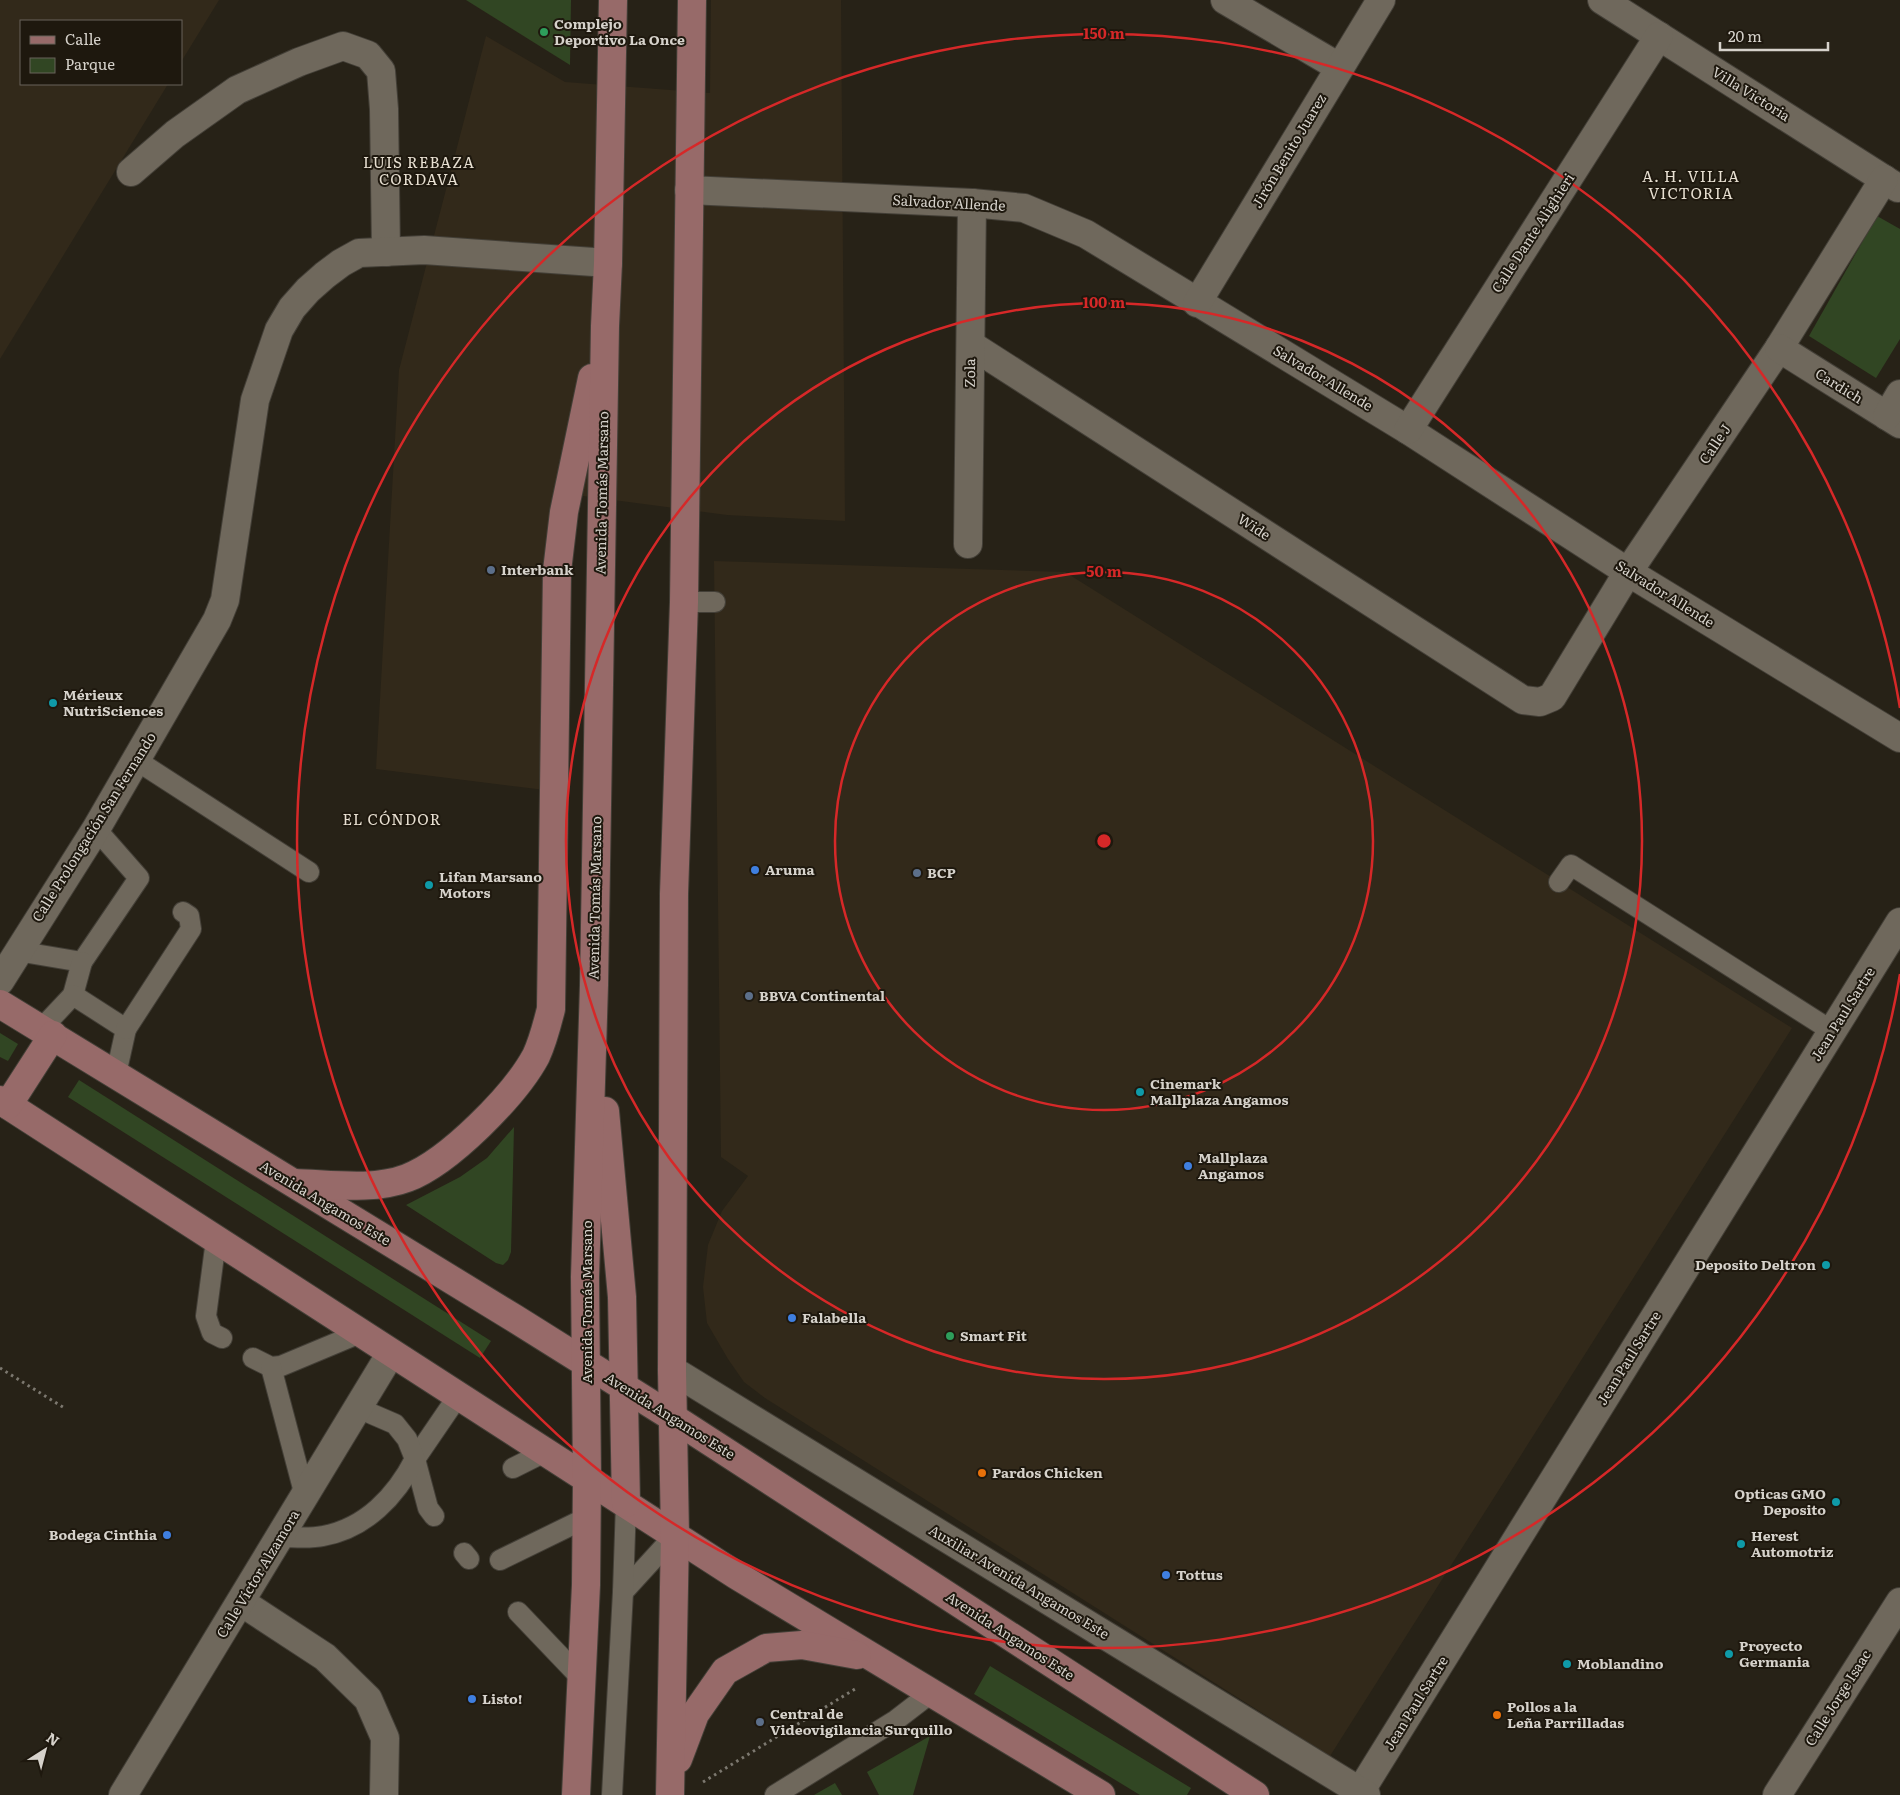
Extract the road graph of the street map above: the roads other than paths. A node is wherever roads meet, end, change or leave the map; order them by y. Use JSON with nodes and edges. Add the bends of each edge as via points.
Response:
{"nodes":[{"id":1,"x":613,"y":0,"type":"edge"},
{"id":2,"x":692,"y":0,"type":"edge"},
{"id":3,"x":1225,"y":0,"type":"edge"},
{"id":4,"x":1381,"y":0,"type":"edge"},
{"id":5,"x":1602,"y":0,"type":"edge"},
{"id":6,"x":1659,"y":36,"type":"junction"},
{"id":7,"x":1339,"y":68,"type":"junction"},
{"id":8,"x":131,"y":172,"type":"dead end"},
{"id":9,"x":1892,"y":184,"type":"edge"},
{"id":10,"x":689,"y":190,"type":"junction"},
{"id":11,"x":972,"y":203,"type":"junction"},
{"id":12,"x":386,"y":252,"type":"junction"},
{"id":13,"x":608,"y":263,"type":"junction"},
{"id":14,"x":1198,"y":303,"type":"junction"},
{"id":15,"x":605,"y":326,"type":"junction"},
{"id":16,"x":971,"y":345,"type":"junction"},
{"id":17,"x":1779,"y":348,"type":"junction"},
{"id":18,"x":1896,"y":412,"type":"edge"},
{"id":19,"x":1408,"y":430,"type":"junction"},
{"id":20,"x":968,"y":544,"type":"dead end"},
{"id":21,"x":1628,"y":572,"type":"junction"},
{"id":22,"x":684,"y":602,"type":"junction"},
{"id":23,"x":715,"y":602,"type":"dead end"},
{"id":24,"x":1540,"y":702,"type":"joint"},
{"id":25,"x":1900,"y":738,"type":"edge"},
{"id":26,"x":136,"y":760,"type":"junction"},
{"id":27,"x":96,"y":829,"type":"junction"},
{"id":28,"x":309,"y":872,"type":"dead end"},
{"id":29,"x":1559,"y":882,"type":"dead end"},
{"id":30,"x":183,"y":912,"type":"dead end"},
{"id":31,"x":1900,"y":922,"type":"edge"},
{"id":32,"x":17,"y":951,"type":"junction"},
{"id":33,"x":82,"y":962,"type":"junction"},
{"id":34,"x":0,"y":980,"type":"edge"},
{"id":35,"x":594,"y":986,"type":"junction"},
{"id":36,"x":74,"y":995,"type":"junction"},
{"id":37,"x":0,"y":1004,"type":"edge"},
{"id":38,"x":126,"y":1029,"type":"junction"},
{"id":39,"x":47,"y":1031,"type":"junction"},
{"id":40,"x":1832,"y":1031,"type":"junction"},
{"id":41,"x":116,"y":1074,"type":"junction"},
{"id":42,"x":4,"y":1102,"type":"edge"},
{"id":43,"x":292,"y":1183,"type":"junction"},
{"id":44,"x":216,"y":1240,"type":"junction"},
{"id":45,"x":360,"y":1333,"type":"junction"},
{"id":46,"x":222,"y":1338,"type":"dead end"},
{"id":47,"x":391,"y":1353,"type":"junction"},
{"id":48,"x":586,"y":1364,"type":"junction"},
{"id":49,"x":672,"y":1370,"type":"junction"},
{"id":50,"x":624,"y":1388,"type":"junction"},
{"id":51,"x":458,"y":1396,"type":"junction"},
{"id":52,"x":358,"y":1408,"type":"junction"},
{"id":53,"x":672,"y":1418,"type":"junction"},
{"id":54,"x":546,"y":1452,"type":"junction"},
{"id":55,"x":415,"y":1460,"type":"junction"},
{"id":56,"x":513,"y":1468,"type":"dead end"},
{"id":57,"x":588,"y":1479,"type":"junction"},
{"id":58,"x":305,"y":1496,"type":"junction"},
{"id":59,"x":626,"y":1503,"type":"junction"},
{"id":60,"x":432,"y":1510,"type":"dead end"},
{"id":61,"x":586,"y":1518,"type":"junction"},
{"id":62,"x":675,"y":1534,"type":"junction"},
{"id":63,"x":280,"y":1537,"type":"junction"},
{"id":64,"x":500,"y":1560,"type":"dead end"},
{"id":65,"x":623,"y":1592,"type":"junction"},
{"id":66,"x":241,"y":1602,"type":"junction"},
{"id":67,"x":1900,"y":1602,"type":"edge"},
{"id":68,"x":518,"y":1612,"type":"dead end"},
{"id":69,"x":881,"y":1663,"type":"junction"},
{"id":70,"x":581,"y":1678,"type":"junction"},
{"id":71,"x":932,"y":1693,"type":"junction"},
{"id":72,"x":670,"y":1787,"type":"edge"},
{"id":73,"x":1247,"y":1793,"type":"edge"},
{"id":74,"x":1362,"y":1794,"type":"edge"},
{"id":75,"x":123,"y":1795,"type":"edge"},
{"id":76,"x":384,"y":1795,"type":"edge"},
{"id":77,"x":576,"y":1795,"type":"edge"},
{"id":78,"x":612,"y":1795,"type":"edge"},
{"id":79,"x":775,"y":1795,"type":"edge"},
{"id":80,"x":1101,"y":1795,"type":"edge"},
{"id":81,"x":1777,"y":1795,"type":"edge"}],
"edges":[{"from":1,"to":13,"type":"main road","name":"Avenida Tomás Marsano"},
{"from":2,"to":10,"type":"main road"},
{"from":3,"to":7,"type":"street"},
{"from":4,"to":7,"type":"street","name":"Jirón Benito Juarez"},
{"from":5,"to":6,"type":"street","name":"Villa Victoria"},
{"from":6,"to":9,"type":"street","name":"Villa Victoria"},
{"from":6,"to":19,"type":"street","name":"Calle Dante Alighieri"},
{"from":7,"to":14,"type":"street","name":"Jirón Benito Juarez"},
{"from":8,"to":12,"type":"street","via":[[175,134],[237,90],[343,46],[368,55],[381,72]]},
{"from":9,"to":17,"type":"street","name":"Calle J"},
{"from":10,"to":11,"type":"street","name":"Salvador Allende"},
{"from":10,"to":22,"type":"main road"},
{"from":11,"to":14,"type":"street","name":"Salvador Allende","via":[[1024,208],[1086,234]]},
{"from":11,"to":16,"type":"street","name":"Zola"},
{"from":12,"to":13,"type":"street","name":"Calle Prolongación San Fernando","via":[[424,250]]},
{"from":12,"to":26,"type":"street","name":"Calle Prolongación San Fernando","via":[[359,253],[341,263],[308,290],[279,330],[255,400],[225,600],[217,620]]},
{"from":13,"to":15,"type":"main road","name":"Avenida Tomás Marsano"},
{"from":14,"to":19,"type":"street","name":"Salvador Allende"},
{"from":15,"to":35,"type":"main road","name":"Avenida Tomás Marsano"},
{"from":15,"to":43,"type":"main road","via":[[580,429],[564,512],[557,571],[551,1009],[544,1036],[535,1057],[515,1086],[482,1122],[423,1170],[377,1185]]},
{"from":16,"to":20,"type":"street","name":"Zola"},
{"from":16,"to":24,"type":"street","name":"Wide","via":[[1523,700]]},
{"from":17,"to":18,"type":"street","name":"Cardich"},
{"from":17,"to":21,"type":"street","name":"Calle J"},
{"from":19,"to":21,"type":"street","name":"Salvador Allende"},
{"from":21,"to":24,"type":"street","name":"Calle J","via":[[1552,697]]},
{"from":21,"to":25,"type":"street","name":"Salvador Allende"},
{"from":22,"to":23,"type":"lane"},
{"from":22,"to":49,"type":"main road","via":[[674,894]]},
{"from":26,"to":27,"type":"street","name":"Calle Prolongación San Fernando"},
{"from":26,"to":28,"type":"lane"},
{"from":27,"to":32,"type":"street","name":"Calle Prolongación San Fernando"},
{"from":27,"to":33,"type":"lane","via":[[141,880]]},
{"from":29,"to":40,"type":"lane","via":[[1571,865]]},
{"from":30,"to":38,"type":"lane","via":[[189,916],[191,930]]},
{"from":31,"to":40,"type":"street","name":"Jean Paul Sartre"},
{"from":32,"to":33,"type":"lane"},
{"from":32,"to":34,"type":"street","name":"Calle Prolongación San Fernando"},
{"from":33,"to":36,"type":"lane"},
{"from":35,"to":48,"type":"main road","name":"Avenida Tomás Marsano","via":[[585,1277]]},
{"from":35,"to":50,"type":"main road","via":[[622,1297]]},
{"from":36,"to":38,"type":"lane"},
{"from":36,"to":39,"type":"lane"},
{"from":37,"to":39,"type":"main road","name":"Avenida Angamos Este"},
{"from":38,"to":41,"type":"lane"},
{"from":39,"to":41,"type":"main road","name":"Avenida Angamos Este"},
{"from":39,"to":42,"type":"main road"},
{"from":40,"to":74,"type":"street","name":"Jean Paul Sartre"},
{"from":41,"to":43,"type":"main road","name":"Avenida Angamos Este"},
{"from":42,"to":44,"type":"main road"},
{"from":43,"to":48,"type":"main road","name":"Avenida Angamos Este"},
{"from":44,"to":45,"type":"main road"},
{"from":44,"to":46,"type":"lane","via":[[206,1316],[212,1332]]},
{"from":45,"to":47,"type":"main road"},
{"from":45,"to":58,"type":"lane","via":[[282,1366],[262,1362]]},
{"from":47,"to":51,"type":"main road"},
{"from":47,"to":52,"type":"street","name":"Calle Víctor Alzamora"},
{"from":48,"to":50,"type":"main road","name":"Avenida Angamos Este"},
{"from":48,"to":57,"type":"main road","name":"Avenida Tomás Marsano"},
{"from":49,"to":53,"type":"main road"},
{"from":49,"to":74,"type":"street","name":"Auxiliar Avenida Angamos Este"},
{"from":50,"to":53,"type":"main road","name":"Avenida Angamos Este"},
{"from":50,"to":59,"type":"main road"},
{"from":51,"to":54,"type":"main road"},
{"from":51,"to":55,"type":"lane"},
{"from":52,"to":55,"type":"lane","via":[[395,1424],[407,1439]]},
{"from":52,"to":58,"type":"street","name":"Calle Víctor Alzamora"},
{"from":53,"to":62,"type":"main road"},
{"from":53,"to":73,"type":"main road","name":"Avenida Angamos Este"},
{"from":54,"to":56,"type":"lane"},
{"from":54,"to":57,"type":"main road"},
{"from":55,"to":60,"type":"lane"},
{"from":55,"to":63,"type":"lane","via":[[404,1481],[382,1506],[354,1526],[323,1536]]},
{"from":57,"to":59,"type":"main road"},
{"from":57,"to":61,"type":"main road","name":"Avenida Tomás Marsano"},
{"from":58,"to":63,"type":"street","name":"Calle Víctor Alzamora"},
{"from":59,"to":62,"type":"main road"},
{"from":59,"to":65,"type":"lane"},
{"from":61,"to":64,"type":"lane"},
{"from":61,"to":70,"type":"main road","name":"Avenida Tomás Marsano"},
{"from":62,"to":65,"type":"lane"},
{"from":62,"to":69,"type":"main road"},
{"from":62,"to":72,"type":"main road"},
{"from":63,"to":66,"type":"street","name":"Calle Víctor Alzamora"},
{"from":65,"to":78,"type":"lane"},
{"from":66,"to":75,"type":"street","name":"Calle Víctor Alzamora"},
{"from":66,"to":76,"type":"street","via":[[325,1657],[368,1699],[385,1738]]},
{"from":67,"to":81,"type":"street","name":"Calle Jorge Isaac"},
{"from":68,"to":70,"type":"lane"},
{"from":69,"to":71,"type":"main road"},
{"from":69,"to":72,"type":"main road","via":[[802,1645],[766,1648],[725,1670],[695,1714]]},
{"from":70,"to":77,"type":"main road","name":"Avenida Tomás Marsano"},
{"from":71,"to":79,"type":"lane","via":[[896,1720]]},
{"from":71,"to":80,"type":"main road"}]}
